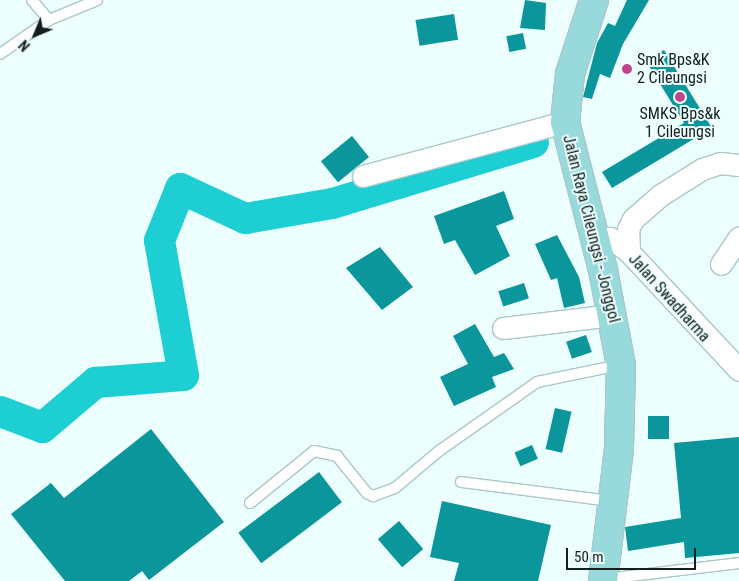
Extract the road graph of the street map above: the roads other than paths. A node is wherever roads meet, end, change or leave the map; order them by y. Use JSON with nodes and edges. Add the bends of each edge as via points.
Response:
{"nodes":[{"id":1,"x":32,"y":0,"type":"edge"},
{"id":2,"x":97,"y":0,"type":"edge"},
{"id":3,"x":594,"y":0,"type":"edge"},
{"id":4,"x":49,"y":20,"type":"junction"},
{"id":5,"x":0,"y":54,"type":"edge"},
{"id":6,"x":565,"y":122,"type":"junction"},
{"id":7,"x":739,"y":165,"type":"edge"},
{"id":8,"x":363,"y":176,"type":"dead end"},
{"id":9,"x":593,"y":237,"type":"junction"},
{"id":10,"x":739,"y":237,"type":"edge"},
{"id":11,"x":629,"y":252,"type":"junction"},
{"id":12,"x":721,"y":264,"type":"dead end"},
{"id":13,"x":612,"y":315,"type":"junction"},
{"id":14,"x":503,"y":328,"type":"dead end"},
{"id":15,"x":621,"y":365,"type":"junction"},
{"id":16,"x":739,"y":370,"type":"edge"},
{"id":17,"x":461,"y":482,"type":"dead end"},
{"id":18,"x":614,"y":501,"type":"junction"},
{"id":19,"x":250,"y":502,"type":"dead end"},
{"id":20,"x":739,"y":562,"type":"edge"},
{"id":21,"x":604,"y":580,"type":"edge"}],
"edges":[{"from":1,"to":4,"type":"lane"},
{"from":2,"to":4,"type":"lane"},
{"from":3,"to":6,"type":"main road","name":"Jalan Raya Cileungsi - Jonggol","via":[[570,74]]},
{"from":4,"to":5,"type":"lane"},
{"from":6,"to":8,"type":"street"},
{"from":6,"to":9,"type":"main road","name":"Jalan Raya Cileungsi - Jonggol"},
{"from":7,"to":11,"type":"street","via":[[720,163],[659,196],[633,219],[628,229]]},
{"from":9,"to":11,"type":"street","name":"Jalan Swadharma","via":[[610,238]]},
{"from":9,"to":13,"type":"main road","name":"Jalan Raya Cileungsi - Jonggol"},
{"from":10,"to":12,"type":"street"},
{"from":11,"to":16,"type":"street","name":"Jalan Swadharma"},
{"from":13,"to":14,"type":"street"},
{"from":13,"to":15,"type":"main road","name":"Jalan Raya Cileungsi - Jonggol"},
{"from":15,"to":18,"type":"main road","name":"Jalan Raya Cileungsi - Jonggol"},
{"from":15,"to":19,"type":"lane","via":[[537,382],[439,450],[395,488],[367,493],[337,456],[314,451]]},
{"from":17,"to":18,"type":"lane"},
{"from":18,"to":21,"type":"main road","name":"Jalan Raya Cileungsi - Jonggol"},
{"from":20,"to":21,"type":"lane"}]}
